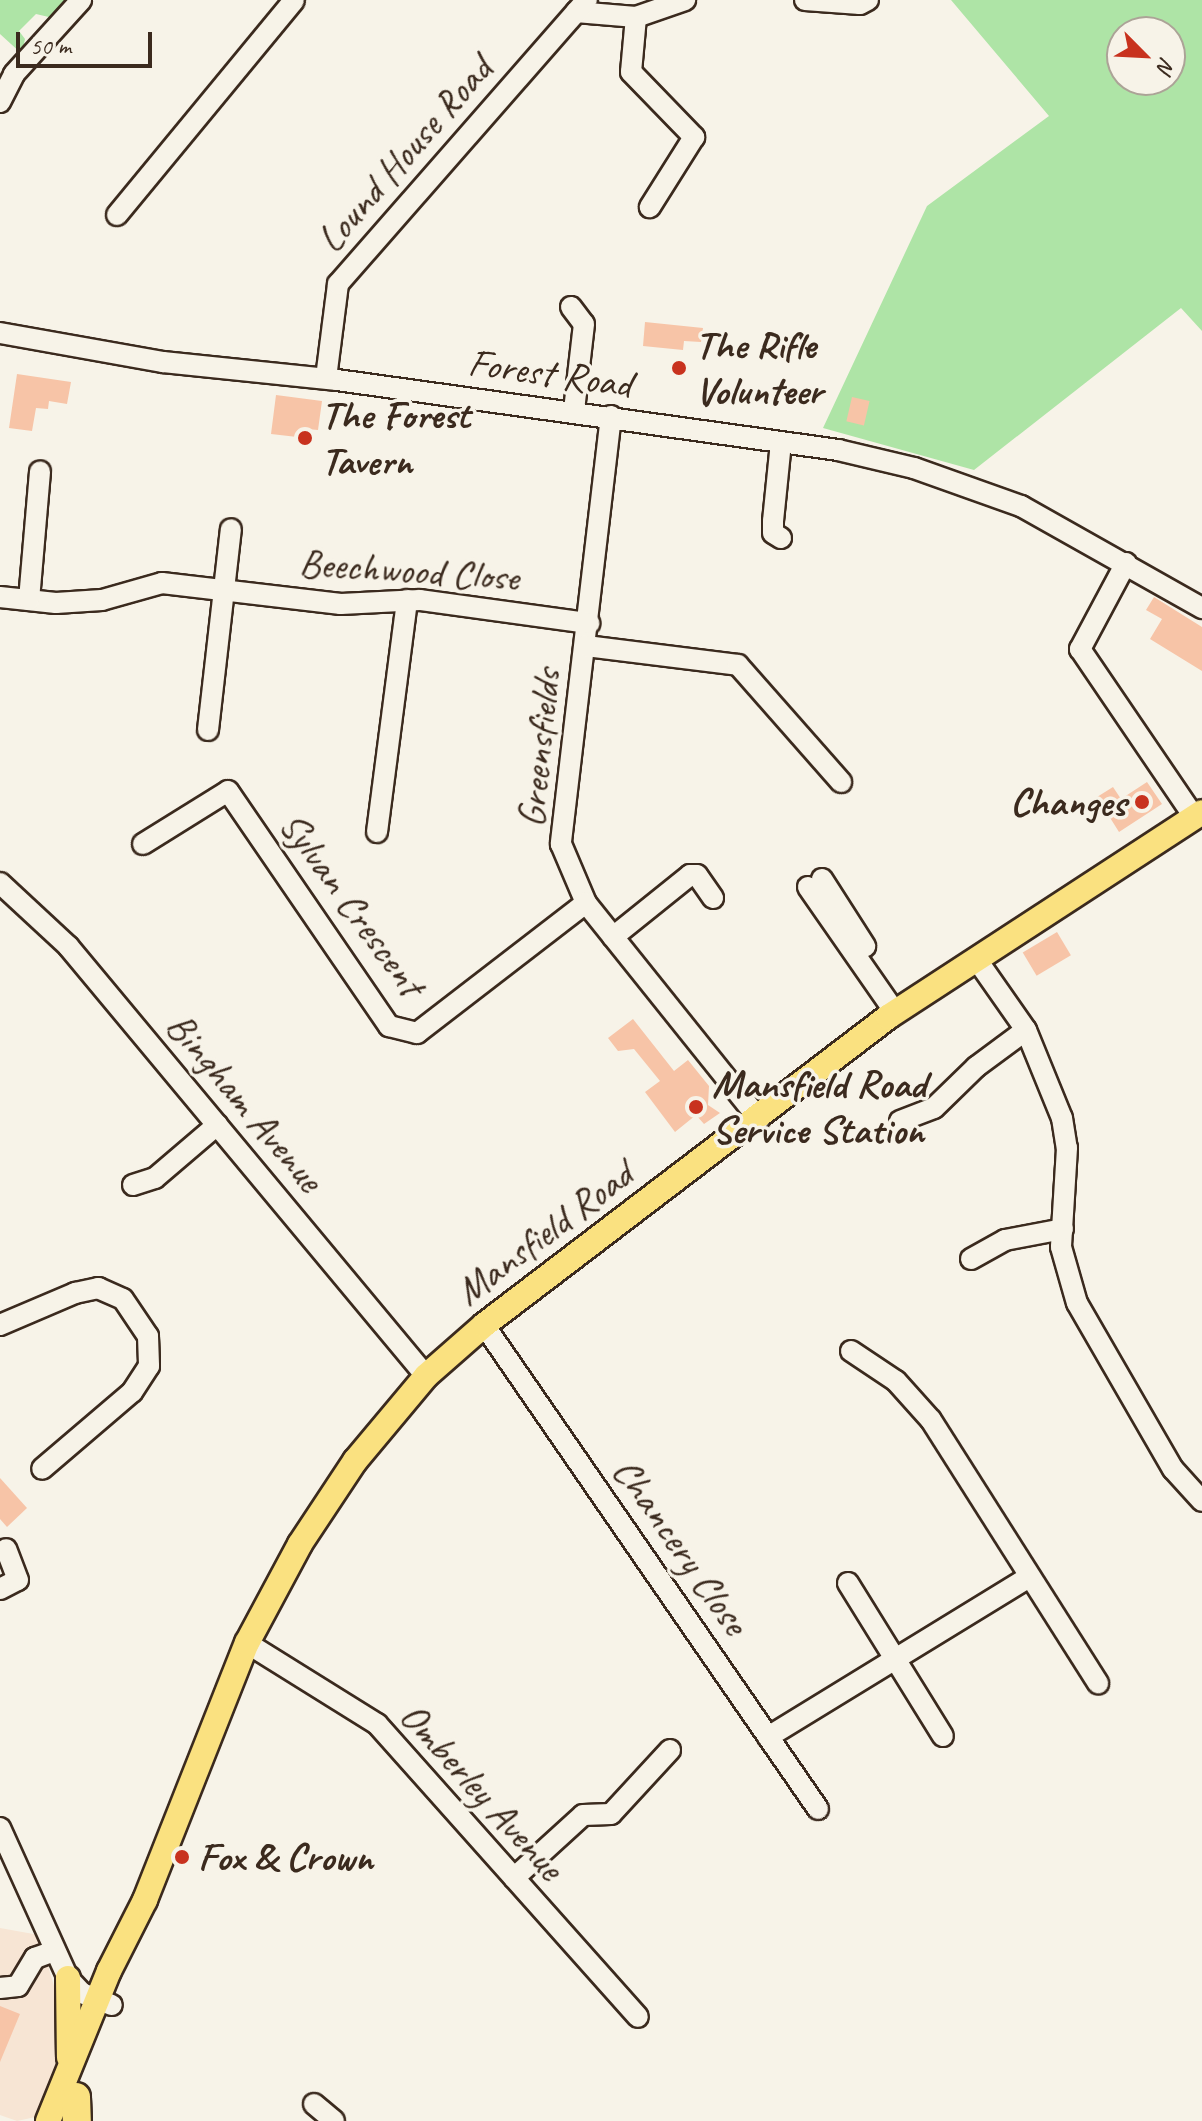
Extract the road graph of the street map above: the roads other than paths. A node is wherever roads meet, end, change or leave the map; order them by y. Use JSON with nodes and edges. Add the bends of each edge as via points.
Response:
{"nodes":[{"id":1,"x":81,"y":0,"type":"edge"},
{"id":2,"x":294,"y":0,"type":"edge"},
{"id":3,"x":685,"y":0,"type":"edge"},
{"id":4,"x":805,"y":0,"type":"edge"},
{"id":5,"x":868,"y":0,"type":"edge"},
{"id":6,"x":581,"y":6,"type":"edge"},
{"id":7,"x":636,"y":17,"type":"junction"},
{"id":8,"x":0,"y":102,"type":"edge"},
{"id":9,"x":650,"y":207,"type":"dead end"},
{"id":10,"x":117,"y":215,"type":"dead end"},
{"id":11,"x":571,"y":307,"type":"dead end"},
{"id":12,"x":0,"y":333,"type":"edge"},
{"id":13,"x":326,"y":378,"type":"junction"},
{"id":14,"x":574,"y":411,"type":"junction"},
{"id":15,"x":611,"y":416,"type":"junction"},
{"id":16,"x":781,"y":442,"type":"junction"},
{"id":17,"x":40,"y":471,"type":"dead end"},
{"id":18,"x":231,"y":529,"type":"dead end"},
{"id":19,"x":781,"y":538,"type":"dead end"},
{"id":20,"x":1126,"y":563,"type":"junction"},
{"id":21,"x":224,"y":589,"type":"junction"},
{"id":22,"x":0,"y":597,"type":"edge"},
{"id":23,"x":29,"y":600,"type":"junction"},
{"id":24,"x":407,"y":600,"type":"junction"},
{"id":25,"x":1202,"y":608,"type":"edge"},
{"id":26,"x":589,"y":623,"type":"junction"},
{"id":27,"x":586,"y":646,"type":"junction"},
{"id":28,"x":208,"y":730,"type":"dead end"},
{"id":29,"x":841,"y":782,"type":"dead end"},
{"id":30,"x":1198,"y":814,"type":"edge"},
{"id":31,"x":377,"y":832,"type":"dead end"},
{"id":32,"x":143,"y":844,"type":"dead end"},
{"id":33,"x":0,"y":883,"type":"edge"},
{"id":34,"x":815,"y":883,"type":"dead end"},
{"id":35,"x":713,"y":898,"type":"dead end"},
{"id":36,"x":586,"y":903,"type":"junction"},
{"id":37,"x":613,"y":937,"type":"junction"},
{"id":38,"x":977,"y":960,"type":"junction"},
{"id":39,"x":899,"y":1010,"type":"junction"},
{"id":40,"x":1026,"y":1030,"type":"junction"},
{"id":41,"x":759,"y":1119,"type":"junction"},
{"id":42,"x":900,"y":1121,"type":"dead end"},
{"id":43,"x":217,"y":1125,"type":"junction"},
{"id":44,"x":133,"y":1185,"type":"dead end"},
{"id":45,"x":1063,"y":1229,"type":"junction"},
{"id":46,"x":971,"y":1259,"type":"dead end"},
{"id":47,"x":0,"y":1325,"type":"edge"},
{"id":48,"x":484,"y":1325,"type":"junction"},
{"id":49,"x":851,"y":1351,"type":"dead end"},
{"id":50,"x":426,"y":1376,"type":"junction"},
{"id":51,"x":42,"y":1469,"type":"dead end"},
{"id":52,"x":1202,"y":1501,"type":"edge"},
{"id":53,"x":6,"y":1549,"type":"dead end"},
{"id":54,"x":1029,"y":1577,"type":"junction"},
{"id":55,"x":848,"y":1583,"type":"dead end"},
{"id":56,"x":0,"y":1589,"type":"edge"},
{"id":57,"x":247,"y":1643,"type":"junction"},
{"id":58,"x":896,"y":1659,"type":"junction"},
{"id":59,"x":1098,"y":1683,"type":"dead end"},
{"id":60,"x":943,"y":1736,"type":"dead end"},
{"id":61,"x":768,"y":1737,"type":"junction"},
{"id":62,"x":670,"y":1750,"type":"dead end"},
{"id":63,"x":818,"y":1809,"type":"dead end"},
{"id":64,"x":0,"y":1828,"type":"edge"},
{"id":65,"x":514,"y":1878,"type":"junction"},
{"id":66,"x":54,"y":1951,"type":"junction"},
{"id":67,"x":68,"y":1978,"type":"junction"},
{"id":68,"x":0,"y":1988,"type":"edge"},
{"id":69,"x":105,"y":2003,"type":"junction"},
{"id":70,"x":638,"y":2017,"type":"dead end"},
{"id":71,"x":72,"y":2104,"type":"edge"},
{"id":72,"x":314,"y":2104,"type":"dead end"},
{"id":73,"x":48,"y":2121,"type":"edge"},
{"id":74,"x":334,"y":2121,"type":"edge"}],
"edges":[{"from":1,"to":8,"type":"street","via":[[14,74]]},
{"from":2,"to":10,"type":"street"},
{"from":3,"to":7,"type":"street"},
{"from":4,"to":5,"type":"street"},
{"from":6,"to":7,"type":"street"},
{"from":6,"to":13,"type":"street","name":"Lound House Road","via":[[338,284]]},
{"from":7,"to":9,"type":"street","via":[[631,72],[694,137]]},
{"from":11,"to":14,"type":"street","via":[[584,324]]},
{"from":12,"to":13,"type":"street","name":"Forest Road","via":[[163,362]]},
{"from":13,"to":14,"type":"street","name":"Forest Road"},
{"from":14,"to":15,"type":"street","name":"Forest Road"},
{"from":15,"to":16,"type":"street","name":"Forest Road","via":[[698,421]]},
{"from":15,"to":26,"type":"street","name":"Greensfields"},
{"from":16,"to":19,"type":"street","via":[[773,521],[773,533]]},
{"from":16,"to":20,"type":"street","name":"Forest Road","via":[[914,468],[1021,506]]},
{"from":17,"to":23,"type":"street"},
{"from":18,"to":21,"type":"street"},
{"from":20,"to":25,"type":"street","name":"Forest Road"},
{"from":20,"to":30,"type":"street","via":[[1080,649]]},
{"from":21,"to":23,"type":"street","name":"Beechwood Close","via":[[162,583],[102,600]]},
{"from":21,"to":24,"type":"street","name":"Beechwood Close","via":[[341,604]]},
{"from":21,"to":28,"type":"street"},
{"from":22,"to":23,"type":"street","name":"Beechwood Close"},
{"from":24,"to":26,"type":"street","name":"Beechwood Close"},
{"from":24,"to":31,"type":"street"},
{"from":26,"to":27,"type":"street","name":"Greensfields"},
{"from":27,"to":29,"type":"street","via":[[738,665]]},
{"from":27,"to":36,"type":"street","name":"Greensfields","via":[[561,844]]},
{"from":30,"to":38,"type":"main road","name":"Mansfield Road"},
{"from":32,"to":36,"type":"street","name":"Sylvan Crescent","via":[[228,791],[389,1026],[417,1033]]},
{"from":33,"to":43,"type":"street","name":"Bingham Avenue","via":[[68,946]]},
{"from":34,"to":39,"type":"street"},
{"from":35,"to":37,"type":"street","via":[[697,875],[690,875]]},
{"from":36,"to":37,"type":"street","name":"Greensfields"},
{"from":37,"to":41,"type":"street","name":"Greensfields"},
{"from":38,"to":39,"type":"main road","name":"Mansfield Road"},
{"from":38,"to":40,"type":"street"},
{"from":39,"to":41,"type":"main road","name":"Mansfield Road"},
{"from":40,"to":42,"type":"street","via":[[976,1067],[934,1108]]},
{"from":40,"to":45,"type":"street","via":[[1062,1118],[1067,1148]]},
{"from":41,"to":48,"type":"main road","name":"Mansfield Road"},
{"from":43,"to":44,"type":"street","via":[[155,1178]]},
{"from":43,"to":50,"type":"street","name":"Bingham Avenue"},
{"from":45,"to":46,"type":"street","via":[[1005,1240]]},
{"from":45,"to":52,"type":"street","via":[[1061,1247],[1077,1303],[1173,1469]]},
{"from":47,"to":51,"type":"street","via":[[98,1288],[130,1305],[148,1336],[149,1366],[132,1392]]},
{"from":48,"to":50,"type":"main road","name":"Mansfield Road"},
{"from":48,"to":61,"type":"street","name":"Chancery Close"},
{"from":49,"to":54,"type":"street","via":[[896,1381],[931,1420]]},
{"from":50,"to":57,"type":"main road","name":"Mansfield Road","via":[[355,1461],[300,1544]]},
{"from":53,"to":56,"type":"street","via":[[18,1580]]},
{"from":54,"to":58,"type":"street"},
{"from":54,"to":59,"type":"street"},
{"from":55,"to":58,"type":"street"},
{"from":57,"to":65,"type":"street","name":"Omberley Avenue","via":[[377,1724]]},
{"from":57,"to":69,"type":"main road","name":"Mansfield Road"},
{"from":58,"to":60,"type":"street"},
{"from":58,"to":61,"type":"street"},
{"from":61,"to":63,"type":"street","name":"Chancery Close"},
{"from":62,"to":65,"type":"street","via":[[611,1814],[583,1815]]},
{"from":64,"to":66,"type":"street"},
{"from":65,"to":70,"type":"street","name":"Omberley Avenue"},
{"from":66,"to":67,"type":"street"},
{"from":66,"to":68,"type":"street","via":[[35,1958],[18,1986]]},
{"from":67,"to":69,"type":"street"},
{"from":67,"to":71,"type":"main road"},
{"from":69,"to":71,"type":"main road","name":"Mansfield Road"},
{"from":71,"to":73,"type":"main road","name":"Mansfield Road"},
{"from":72,"to":74,"type":"street"}]}
